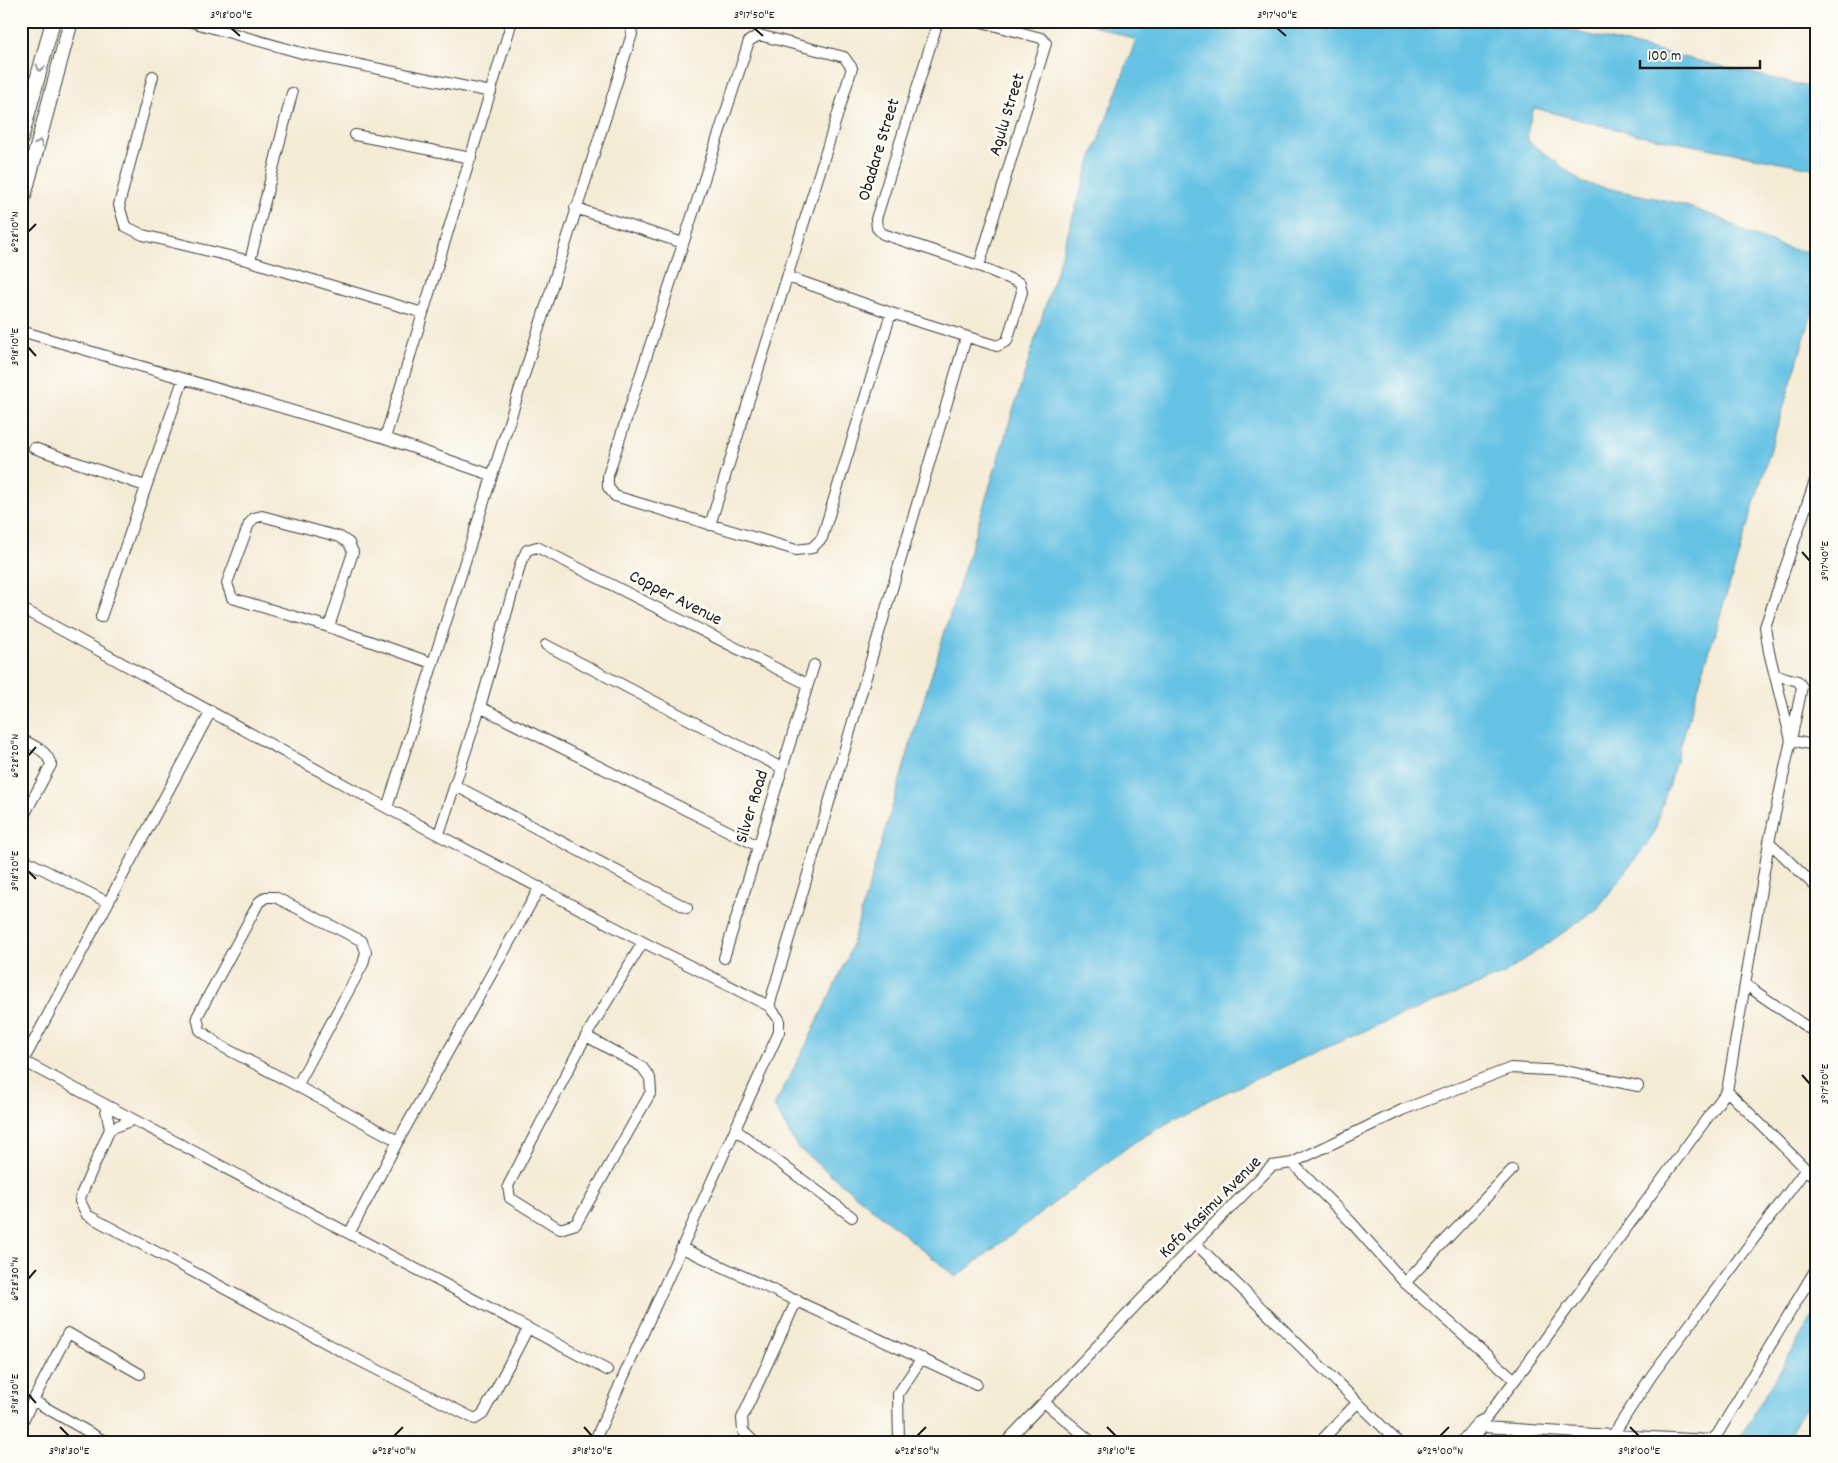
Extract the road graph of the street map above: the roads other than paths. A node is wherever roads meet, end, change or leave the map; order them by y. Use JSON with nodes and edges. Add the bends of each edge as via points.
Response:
{"nodes":[{"id":1,"x":53,"y":21,"type":"edge"},
{"id":2,"x":71,"y":21,"type":"edge"},
{"id":3,"x":188,"y":21,"type":"edge"},
{"id":4,"x":512,"y":21,"type":"edge"},
{"id":5,"x":630,"y":21,"type":"edge"},
{"id":6,"x":938,"y":21,"type":"edge"},
{"id":7,"x":978,"y":21,"type":"edge"},
{"id":8,"x":153,"y":76,"type":"dead end"},
{"id":9,"x":491,"y":92,"type":"junction"},
{"id":10,"x":292,"y":93,"type":"dead end"},
{"id":11,"x":356,"y":135,"type":"dead end"},
{"id":12,"x":21,"y":138,"type":"edge"},
{"id":13,"x":471,"y":158,"type":"junction"},
{"id":14,"x":21,"y":207,"type":"edge"},
{"id":15,"x":575,"y":208,"type":"junction"},
{"id":16,"x":683,"y":243,"type":"junction"},
{"id":17,"x":250,"y":261,"type":"junction"},
{"id":18,"x":979,"y":266,"type":"junction"},
{"id":19,"x":788,"y":277,"type":"junction"},
{"id":20,"x":423,"y":312,"type":"junction"},
{"id":21,"x":891,"y":313,"type":"junction"},
{"id":22,"x":21,"y":331,"type":"edge"},
{"id":23,"x":966,"y":338,"type":"junction"},
{"id":24,"x":183,"y":380,"type":"junction"},
{"id":25,"x":385,"y":438,"type":"junction"},
{"id":26,"x":34,"y":448,"type":"dead end"},
{"id":27,"x":491,"y":475,"type":"junction"},
{"id":28,"x":1817,"y":476,"type":"edge"},
{"id":29,"x":145,"y":486,"type":"junction"},
{"id":30,"x":710,"y":525,"type":"junction"},
{"id":31,"x":21,"y":608,"type":"edge"},
{"id":32,"x":101,"y":617,"type":"dead end"},
{"id":33,"x":329,"y":627,"type":"junction"},
{"id":34,"x":546,"y":645,"type":"dead end"},
{"id":35,"x":432,"y":663,"type":"junction"},
{"id":36,"x":814,"y":665,"type":"dead end"},
{"id":37,"x":1775,"y":675,"type":"junction"},
{"id":38,"x":807,"y":684,"type":"junction"},
{"id":39,"x":480,"y":708,"type":"junction"},
{"id":40,"x":211,"y":711,"type":"junction"},
{"id":41,"x":21,"y":739,"type":"edge"},
{"id":42,"x":1792,"y":740,"type":"junction"},
{"id":43,"x":1817,"y":746,"type":"edge"},
{"id":44,"x":782,"y":768,"type":"junction"},
{"id":45,"x":456,"y":786,"type":"junction"},
{"id":46,"x":387,"y":808,"type":"junction"},
{"id":47,"x":21,"y":821,"type":"edge"},
{"id":48,"x":439,"y":834,"type":"junction"},
{"id":49,"x":1769,"y":842,"type":"junction"},
{"id":50,"x":758,"y":846,"type":"junction"},
{"id":51,"x":21,"y":858,"type":"edge"},
{"id":52,"x":540,"y":887,"type":"junction"},
{"id":53,"x":1817,"y":888,"type":"edge"},
{"id":54,"x":107,"y":902,"type":"junction"},
{"id":55,"x":687,"y":908,"type":"dead end"},
{"id":56,"x":643,"y":942,"type":"junction"},
{"id":57,"x":724,"y":958,"type":"dead end"},
{"id":58,"x":1746,"y":985,"type":"junction"},
{"id":59,"x":769,"y":1006,"type":"junction"},
{"id":60,"x":1817,"y":1034,"type":"edge"},
{"id":61,"x":586,"y":1036,"type":"junction"},
{"id":62,"x":22,"y":1063,"type":"edge"},
{"id":63,"x":297,"y":1086,"type":"junction"},
{"id":64,"x":1638,"y":1086,"type":"dead end"},
{"id":65,"x":1727,"y":1091,"type":"junction"},
{"id":66,"x":105,"y":1105,"type":"junction"},
{"id":67,"x":133,"y":1120,"type":"junction"},
{"id":68,"x":110,"y":1129,"type":"junction"},
{"id":69,"x":736,"y":1130,"type":"junction"},
{"id":70,"x":398,"y":1141,"type":"junction"},
{"id":71,"x":1292,"y":1163,"type":"junction"},
{"id":72,"x":1806,"y":1169,"type":"junction"},
{"id":73,"x":1512,"y":1170,"type":"dead end"},
{"id":74,"x":1817,"y":1180,"type":"edge"},
{"id":75,"x":852,"y":1217,"type":"dead end"},
{"id":76,"x":350,"y":1232,"type":"junction"},
{"id":77,"x":1195,"y":1243,"type":"junction"},
{"id":78,"x":682,"y":1248,"type":"junction"},
{"id":79,"x":1817,"y":1267,"type":"edge"},
{"id":80,"x":1404,"y":1283,"type":"junction"},
{"id":81,"x":797,"y":1300,"type":"junction"},
{"id":82,"x":527,"y":1330,"type":"junction"},
{"id":83,"x":922,"y":1358,"type":"junction"},
{"id":84,"x":607,"y":1370,"type":"dead end"},
{"id":85,"x":140,"y":1374,"type":"dead end"},
{"id":86,"x":1515,"y":1380,"type":"junction"},
{"id":87,"x":976,"y":1384,"type":"dead end"},
{"id":88,"x":34,"y":1401,"type":"junction"},
{"id":89,"x":1045,"y":1403,"type":"junction"},
{"id":90,"x":1357,"y":1403,"type":"junction"},
{"id":91,"x":1482,"y":1423,"type":"junction"},
{"id":92,"x":21,"y":1424,"type":"edge"},
{"id":93,"x":1612,"y":1435,"type":"junction"},
{"id":94,"x":106,"y":1442,"type":"edge"},
{"id":95,"x":594,"y":1442,"type":"edge"},
{"id":96,"x":754,"y":1442,"type":"edge"},
{"id":97,"x":899,"y":1442,"type":"edge"},
{"id":98,"x":1006,"y":1442,"type":"edge"},
{"id":99,"x":1092,"y":1442,"type":"edge"},
{"id":100,"x":1320,"y":1442,"type":"edge"},
{"id":101,"x":1398,"y":1442,"type":"edge"},
{"id":102,"x":1461,"y":1442,"type":"edge"},
{"id":103,"x":1471,"y":1442,"type":"edge"}],
"edges":[{"from":1,"to":12,"type":"main road","one_way":true},
{"from":14,"to":2,"type":"main road","one_way":true},
{"from":3,"to":9,"type":"street","via":[[302,53]]},
{"from":4,"to":9,"type":"street"},
{"from":5,"to":15,"type":"street","via":[[632,34]]},
{"from":6,"to":18,"type":"street","name":"Obadare Street","via":[[876,219],[877,228],[883,234]]},
{"from":7,"to":18,"type":"street","name":"Agulu Street","via":[[1042,38],[1046,43]]},
{"from":8,"to":17,"type":"street","via":[[118,205],[125,226],[142,235]]},
{"from":9,"to":13,"type":"street"},
{"from":10,"to":17,"type":"street"},
{"from":11,"to":13,"type":"street"},
{"from":13,"to":20,"type":"street"},
{"from":15,"to":16,"type":"street"},
{"from":15,"to":27,"type":"street"},
{"from":16,"to":19,"type":"street","via":[[749,41],[759,35],[844,57],[852,68]]},
{"from":16,"to":30,"type":"street","via":[[608,475],[608,487],[615,496]]},
{"from":17,"to":20,"type":"street"},
{"from":18,"to":23,"type":"street","name":"Obadare Street","via":[[1020,283],[1022,292],[1007,341],[997,346]]},
{"from":19,"to":21,"type":"street"},
{"from":19,"to":30,"type":"street"},
{"from":20,"to":25,"type":"street"},
{"from":21,"to":23,"type":"street"},
{"from":21,"to":30,"type":"street","via":[[822,538],[812,548],[796,550]]},
{"from":22,"to":24,"type":"street"},
{"from":23,"to":59,"type":"street"},
{"from":24,"to":25,"type":"street"},
{"from":24,"to":29,"type":"street"},
{"from":25,"to":27,"type":"street"},
{"from":26,"to":29,"type":"street"},
{"from":27,"to":35,"type":"street"},
{"from":28,"to":37,"type":"street","via":[[1765,627]]},
{"from":29,"to":32,"type":"street"},
{"from":31,"to":40,"type":"street"},
{"from":33,"to":33,"type":"street","via":[[353,552],[350,543],[340,537],[262,516],[254,518],[227,583],[232,598]]},
{"from":33,"to":35,"type":"street"},
{"from":34,"to":44,"type":"street"},
{"from":35,"to":46,"type":"street"},
{"from":36,"to":38,"type":"street","name":"Silver Road"},
{"from":37,"to":42,"type":"street"},
{"from":37,"to":42,"type":"street","via":[[1798,681],[1802,688]]},
{"from":38,"to":39,"type":"street","name":"Copper Avenue","via":[[537,547],[527,550],[521,562]]},
{"from":38,"to":44,"type":"street","name":"Silver Road"},
{"from":39,"to":45,"type":"street"},
{"from":39,"to":50,"type":"street"},
{"from":40,"to":46,"type":"street"},
{"from":40,"to":54,"type":"street"},
{"from":41,"to":47,"type":"street","via":[[43,750],[50,765]]},
{"from":42,"to":43,"type":"street"},
{"from":42,"to":49,"type":"street"},
{"from":44,"to":50,"type":"street","name":"Silver Road"},
{"from":45,"to":48,"type":"street"},
{"from":45,"to":55,"type":"street"},
{"from":46,"to":48,"type":"street"},
{"from":48,"to":52,"type":"street"},
{"from":49,"to":53,"type":"street"},
{"from":49,"to":58,"type":"street"},
{"from":50,"to":57,"type":"street","name":"Silver Road"},
{"from":51,"to":54,"type":"street"},
{"from":52,"to":56,"type":"street"},
{"from":52,"to":70,"type":"street"},
{"from":54,"to":62,"type":"street"},
{"from":56,"to":59,"type":"street"},
{"from":56,"to":61,"type":"street"},
{"from":58,"to":60,"type":"street"},
{"from":58,"to":65,"type":"street"},
{"from":59,"to":69,"type":"street","via":[[779,1019],[779,1032]]},
{"from":61,"to":61,"type":"street","via":[[508,1186],[510,1198],[560,1229],[576,1224],[651,1092],[650,1078],[642,1067]]},
{"from":62,"to":66,"type":"street"},
{"from":63,"to":63,"type":"street","via":[[221,1046],[200,1030],[197,1017],[259,902],[266,897],[275,897],[362,942],[366,952],[363,964]]},
{"from":63,"to":70,"type":"street"},
{"from":64,"to":71,"type":"street","name":"Kofo Kasimu Avenue","via":[[1565,1071],[1511,1068],[1402,1110]]},
{"from":65,"to":72,"type":"street"},
{"from":65,"to":86,"type":"street"},
{"from":66,"to":67,"type":"street"},
{"from":66,"to":68,"type":"street"},
{"from":67,"to":68,"type":"street"},
{"from":67,"to":76,"type":"street"},
{"from":68,"to":82,"type":"street","via":[[81,1196],[87,1215],[468,1418],[475,1419],[483,1414]]},
{"from":69,"to":75,"type":"street"},
{"from":69,"to":78,"type":"street"},
{"from":70,"to":76,"type":"street"},
{"from":71,"to":77,"type":"street","name":"Kofo Kasimu Avenue","via":[[1272,1166]]},
{"from":71,"to":80,"type":"street","via":[[1351,1222]]},
{"from":72,"to":74,"type":"street"},
{"from":72,"to":93,"type":"street","via":[[1652,1375]]},
{"from":73,"to":80,"type":"street"},
{"from":76,"to":82,"type":"street"},
{"from":77,"to":89,"type":"street","name":"Kofo Kasimu Avenue"},
{"from":77,"to":90,"type":"street"},
{"from":78,"to":81,"type":"street"},
{"from":78,"to":95,"type":"street"},
{"from":79,"to":93,"type":"street","via":[[1717,1436],[1711,1440]]},
{"from":80,"to":86,"type":"street"},
{"from":81,"to":83,"type":"street"},
{"from":81,"to":96,"type":"street","via":[[742,1418],[744,1431]]},
{"from":82,"to":84,"type":"street"},
{"from":83,"to":87,"type":"street"},
{"from":83,"to":97,"type":"street","via":[[898,1394]]},
{"from":85,"to":88,"type":"street","via":[[68,1334]]},
{"from":86,"to":91,"type":"street"},
{"from":88,"to":92,"type":"street"},
{"from":88,"to":94,"type":"street"},
{"from":89,"to":98,"type":"street","name":"Kofo Kasimu Avenue"},
{"from":89,"to":99,"type":"street"},
{"from":90,"to":100,"type":"street"},
{"from":90,"to":101,"type":"street"},
{"from":91,"to":93,"type":"street"},
{"from":91,"to":102,"type":"street"},
{"from":91,"to":103,"type":"street"}]}
